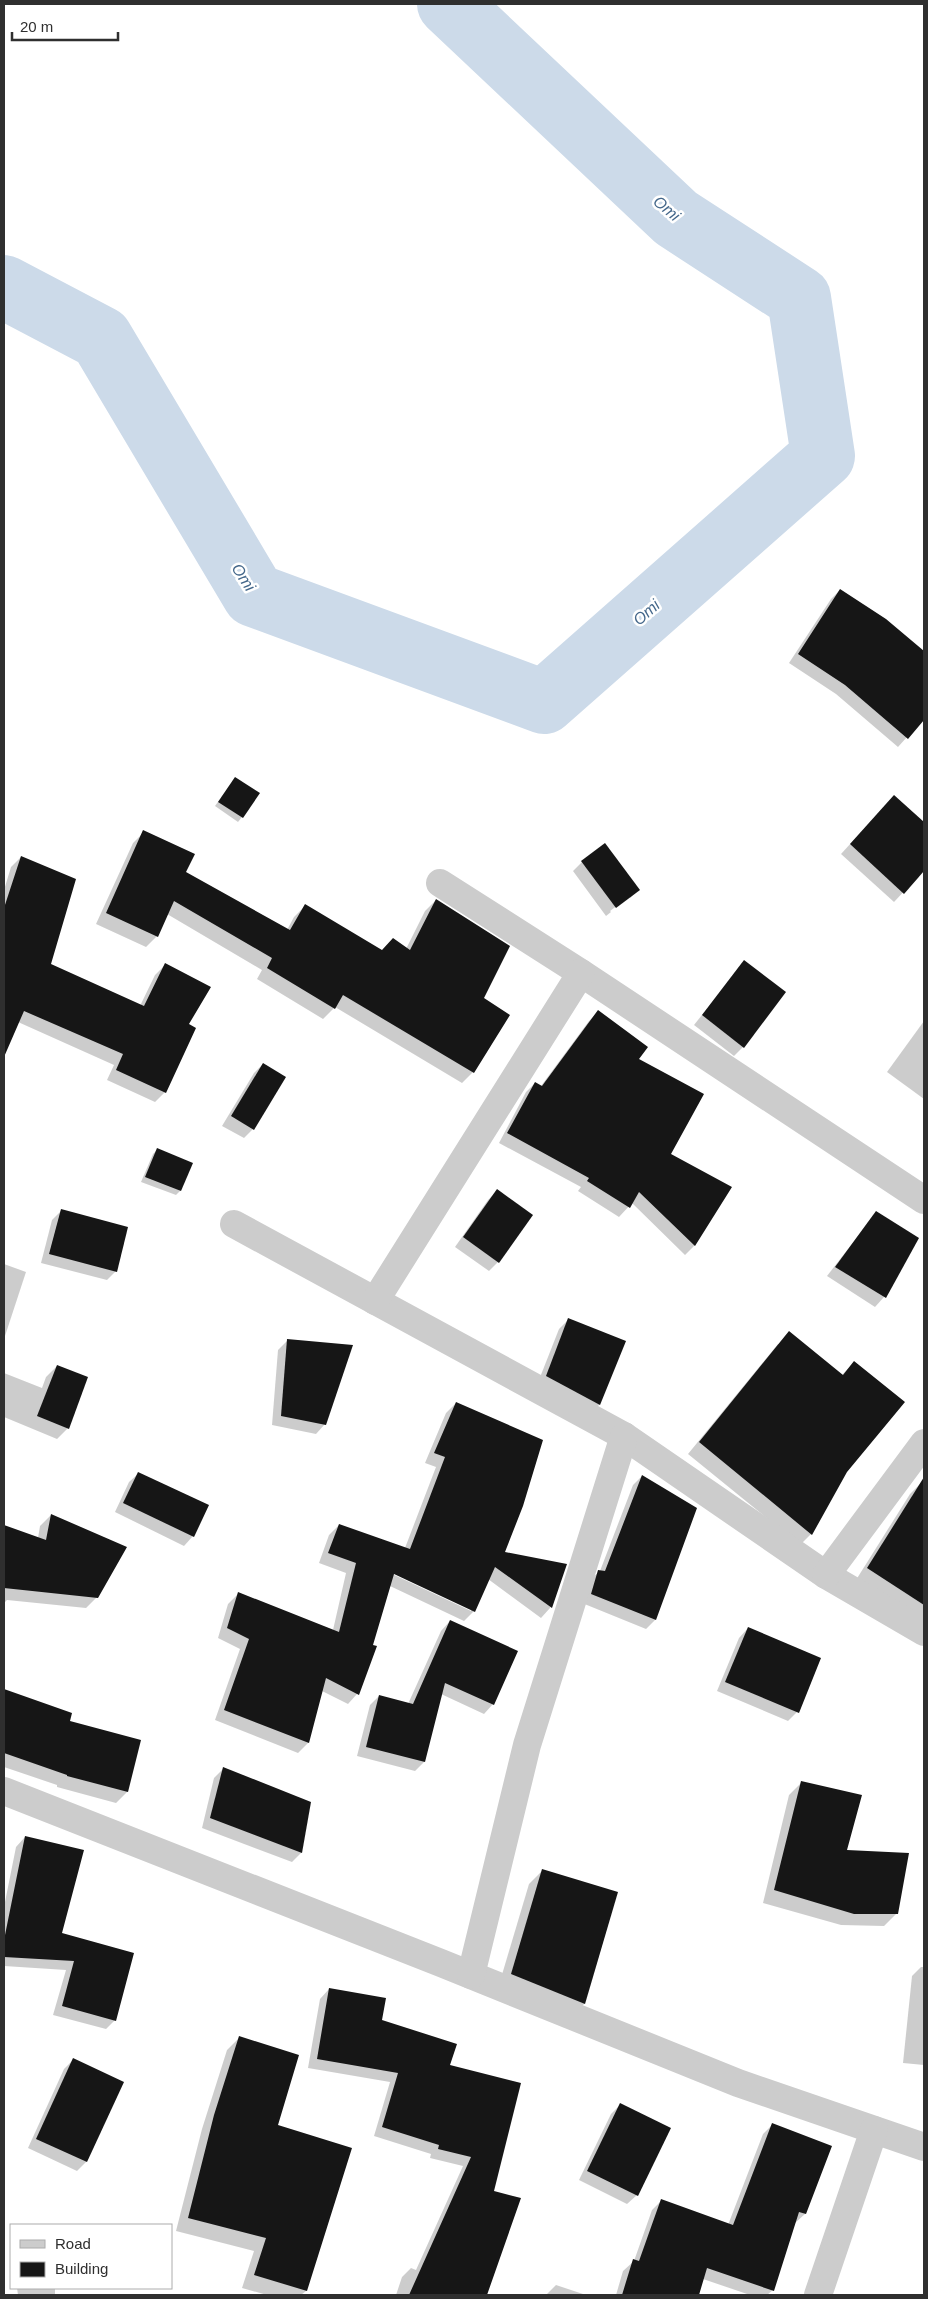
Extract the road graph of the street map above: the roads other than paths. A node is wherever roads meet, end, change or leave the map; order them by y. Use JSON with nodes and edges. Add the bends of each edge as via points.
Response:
{"nodes":[{"id":1,"x":440,"y":883,"type":"dead end"},
{"id":2,"x":581,"y":973,"type":"junction"},
{"id":3,"x":924,"y":1200,"type":"edge"},
{"id":4,"x":234,"y":1224,"type":"dead end"},
{"id":5,"x":374,"y":1300,"type":"junction"},
{"id":6,"x":624,"y":1436,"type":"junction"},
{"id":7,"x":924,"y":1443,"type":"edge"},
{"id":8,"x":826,"y":1575,"type":"junction"},
{"id":9,"x":924,"y":1632,"type":"edge"},
{"id":10,"x":4,"y":1791,"type":"edge"},
{"id":11,"x":471,"y":1975,"type":"junction"},
{"id":12,"x":874,"y":2130,"type":"junction"},
{"id":13,"x":924,"y":2147,"type":"edge"},
{"id":14,"x":818,"y":2295,"type":"edge"}],
"edges":[{"from":1,"to":2,"type":"street"},
{"from":2,"to":3,"type":"street"},
{"from":2,"to":5,"type":"street"},
{"from":4,"to":5,"type":"street"},
{"from":5,"to":6,"type":"street"},
{"from":6,"to":8,"type":"street"},
{"from":6,"to":11,"type":"street","via":[[528,1745]]},
{"from":7,"to":8,"type":"street"},
{"from":8,"to":9,"type":"street"},
{"from":10,"to":11,"type":"street"},
{"from":11,"to":12,"type":"street","via":[[738,2083]]},
{"from":12,"to":13,"type":"street"},
{"from":12,"to":14,"type":"street"}]}
